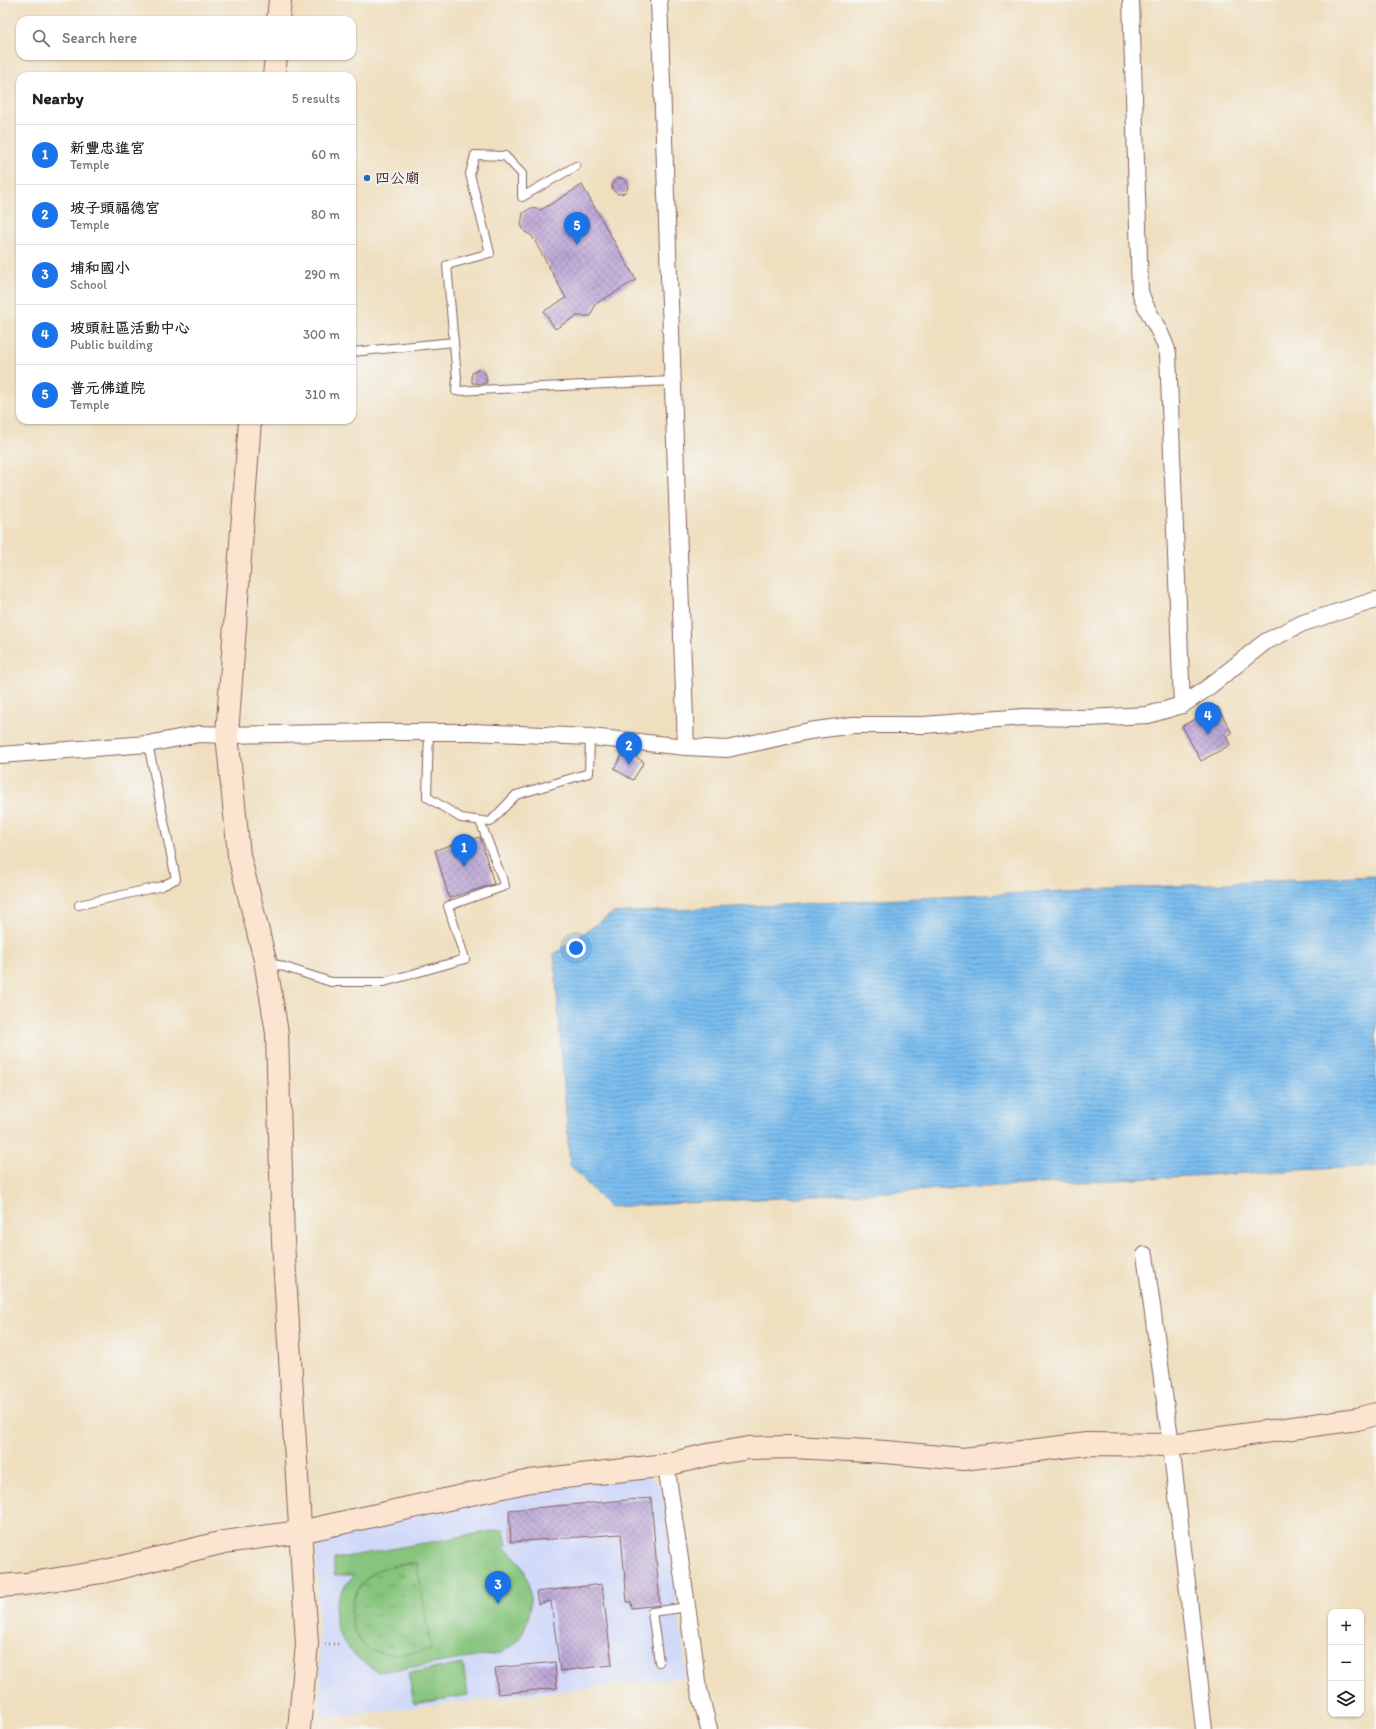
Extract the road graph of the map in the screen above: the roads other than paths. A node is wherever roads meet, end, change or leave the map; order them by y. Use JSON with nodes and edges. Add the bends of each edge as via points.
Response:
{"nodes":[{"id":1,"x":280,"y":0,"type":"edge"},
{"id":2,"x":659,"y":0,"type":"edge"},
{"id":3,"x":1131,"y":0,"type":"edge"},
{"id":4,"x":278,"y":16,"type":"edge"},
{"id":5,"x":276,"y":60,"type":"edge"},
{"id":6,"x":274,"y":72,"type":"edge"},
{"id":7,"x":576,"y":166,"type":"dead end"},
{"id":8,"x":454,"y":342,"type":"junction"},
{"id":9,"x":356,"y":352,"type":"edge"},
{"id":10,"x":672,"y":381,"type":"junction"},
{"id":11,"x":250,"y":424,"type":"edge"},
{"id":12,"x":1376,"y":600,"type":"edge"},
{"id":13,"x":1182,"y":704,"type":"junction"},
{"id":14,"x":429,"y":732,"type":"junction"},
{"id":15,"x":227,"y":735,"type":"junction"},
{"id":16,"x":590,"y":736,"type":"junction"},
{"id":17,"x":148,"y":744,"type":"junction"},
{"id":18,"x":686,"y":747,"type":"junction"},
{"id":19,"x":0,"y":755,"type":"edge"},
{"id":20,"x":480,"y":821,"type":"junction"},
{"id":21,"x":79,"y":905,"type":"dead end"},
{"id":22,"x":266,"y":960,"type":"junction"},
{"id":23,"x":1145,"y":1255,"type":"dead end"},
{"id":24,"x":1376,"y":1414,"type":"edge"},
{"id":25,"x":1171,"y":1445,"type":"junction"},
{"id":26,"x":666,"y":1465,"type":"junction"},
{"id":27,"x":300,"y":1532,"type":"junction"},
{"id":28,"x":0,"y":1586,"type":"edge"},
{"id":29,"x":688,"y":1607,"type":"junction"},
{"id":30,"x":659,"y":1662,"type":"dead end"},
{"id":31,"x":299,"y":1729,"type":"edge"},
{"id":32,"x":709,"y":1729,"type":"edge"},
{"id":33,"x":1204,"y":1729,"type":"edge"}],
"edges":[{"from":1,"to":4,"type":"street"},
{"from":2,"to":10,"type":"street"},
{"from":3,"to":13,"type":"street","via":[[1140,291],[1143,302],[1165,340],[1168,354]]},
{"from":5,"to":6,"type":"street"},
{"from":7,"to":8,"type":"lane","via":[[522,197],[522,174],[505,156],[475,155],[470,174],[490,253],[447,265]]},
{"from":8,"to":9,"type":"lane"},
{"from":8,"to":10,"type":"lane","via":[[456,391]]},
{"from":10,"to":18,"type":"street"},
{"from":11,"to":15,"type":"street"},
{"from":12,"to":13,"type":"street","via":[[1303,623],[1265,642],[1206,689]]},
{"from":13,"to":18,"type":"street","via":[[1148,715],[1087,718],[1023,717],[924,725],[853,725],[809,731],[727,749]]},
{"from":14,"to":15,"type":"street"},
{"from":14,"to":16,"type":"street"},
{"from":14,"to":20,"type":"lane","via":[[427,797],[461,818]]},
{"from":15,"to":17,"type":"street","via":[[199,734]]},
{"from":15,"to":22,"type":"street","via":[[240,855]]},
{"from":16,"to":18,"type":"street"},
{"from":16,"to":20,"type":"lane","via":[[590,773],[516,795],[490,822]]},
{"from":17,"to":19,"type":"street"},
{"from":17,"to":21,"type":"lane","via":[[176,879],[162,886]]},
{"from":20,"to":22,"type":"lane","via":[[505,886],[448,906],[465,959],[384,982],[331,982]]},
{"from":22,"to":27,"type":"street","via":[[277,1033],[283,1241]]},
{"from":23,"to":25,"type":"street"},
{"from":24,"to":25,"type":"street","via":[[1357,1419]]},
{"from":25,"to":26,"type":"street","via":[[1087,1444],[963,1459],[794,1447],[749,1448]]},
{"from":25,"to":33,"type":"street"},
{"from":26,"to":27,"type":"street","via":[[530,1481]]},
{"from":26,"to":29,"type":"street"},
{"from":27,"to":28,"type":"street","via":[[224,1542],[102,1572]]},
{"from":27,"to":31,"type":"street","via":[[307,1644]]},
{"from":29,"to":30,"type":"lane","via":[[652,1612]]},
{"from":29,"to":32,"type":"street","via":[[697,1682]]}]}
